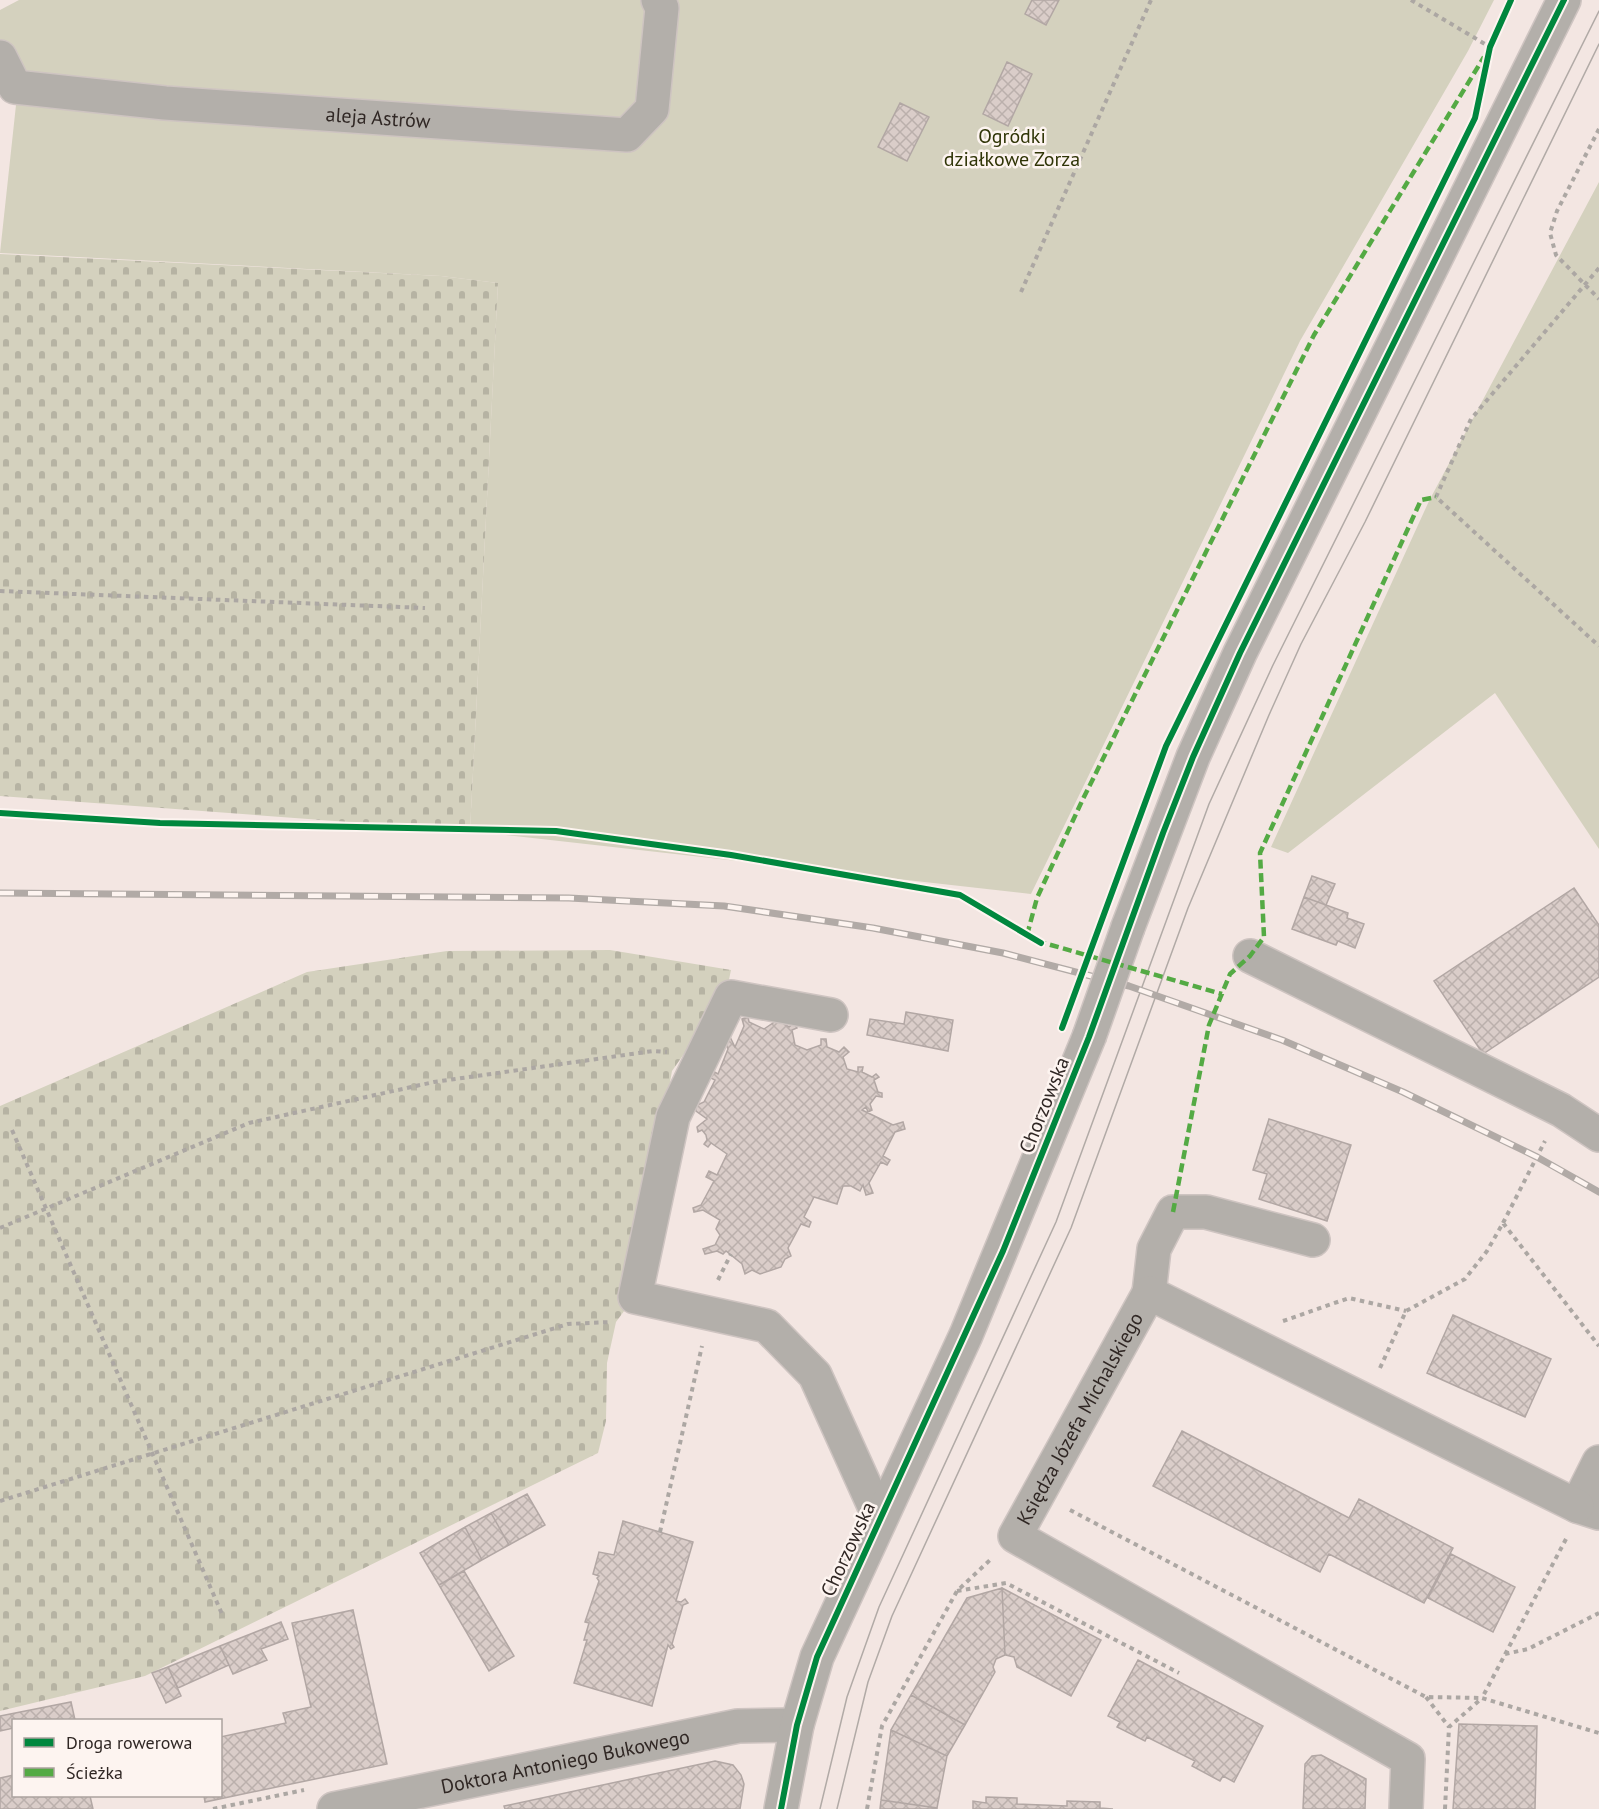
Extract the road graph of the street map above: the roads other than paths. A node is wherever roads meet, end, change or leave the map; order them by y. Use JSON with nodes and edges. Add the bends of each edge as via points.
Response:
{"nodes":[{"id":1,"x":658,"y":0,"type":"edge"},
{"id":2,"x":1564,"y":0,"type":"edge"},
{"id":3,"x":0,"y":57,"type":"edge"},
{"id":4,"x":1250,"y":956,"type":"dead end"},
{"id":5,"x":831,"y":1015,"type":"dead end"},
{"id":6,"x":1599,"y":1136,"type":"edge"},
{"id":7,"x":1313,"y":1240,"type":"dead end"},
{"id":8,"x":1149,"y":1293,"type":"junction"},
{"id":9,"x":1599,"y":1462,"type":"edge"},
{"id":10,"x":1588,"y":1510,"type":"edge"},
{"id":11,"x":880,"y":1519,"type":"junction"},
{"id":12,"x":797,"y":1725,"type":"junction"},
{"id":13,"x":334,"y":1809,"type":"edge"},
{"id":14,"x":781,"y":1809,"type":"edge"},
{"id":15,"x":1406,"y":1809,"type":"edge"}],
"edges":[{"from":1,"to":3,"type":"street","name":"aleja Astrów","via":[[662,8],[652,110],[627,135],[165,103],[15,87]]},
{"from":2,"to":11,"type":"street","name":"Chorzowska","bridge":true,"via":[[1240,653],[1193,758],[1089,1037],[1003,1251]]},
{"from":4,"to":6,"type":"street","via":[[1561,1110]]},
{"from":5,"to":11,"type":"street","via":[[731,997],[673,1117],[635,1298],[767,1326],[815,1375]]},
{"from":7,"to":8,"type":"street","via":[[1206,1212],[1173,1212],[1154,1249]]},
{"from":8,"to":10,"type":"street","name":"Księdza Józefa Michalskiego"},
{"from":8,"to":15,"type":"street","name":"Księdza Józefa Michalskiego","via":[[1015,1536],[1408,1759]]},
{"from":9,"to":10,"type":"street"},
{"from":11,"to":12,"type":"street","name":"Chorzowska","via":[[817,1657]]},
{"from":12,"to":13,"type":"street","name":"Doktora Antoniego Bukowego","via":[[738,1726]]},
{"from":12,"to":14,"type":"street","name":"Chorzowska"}]}
